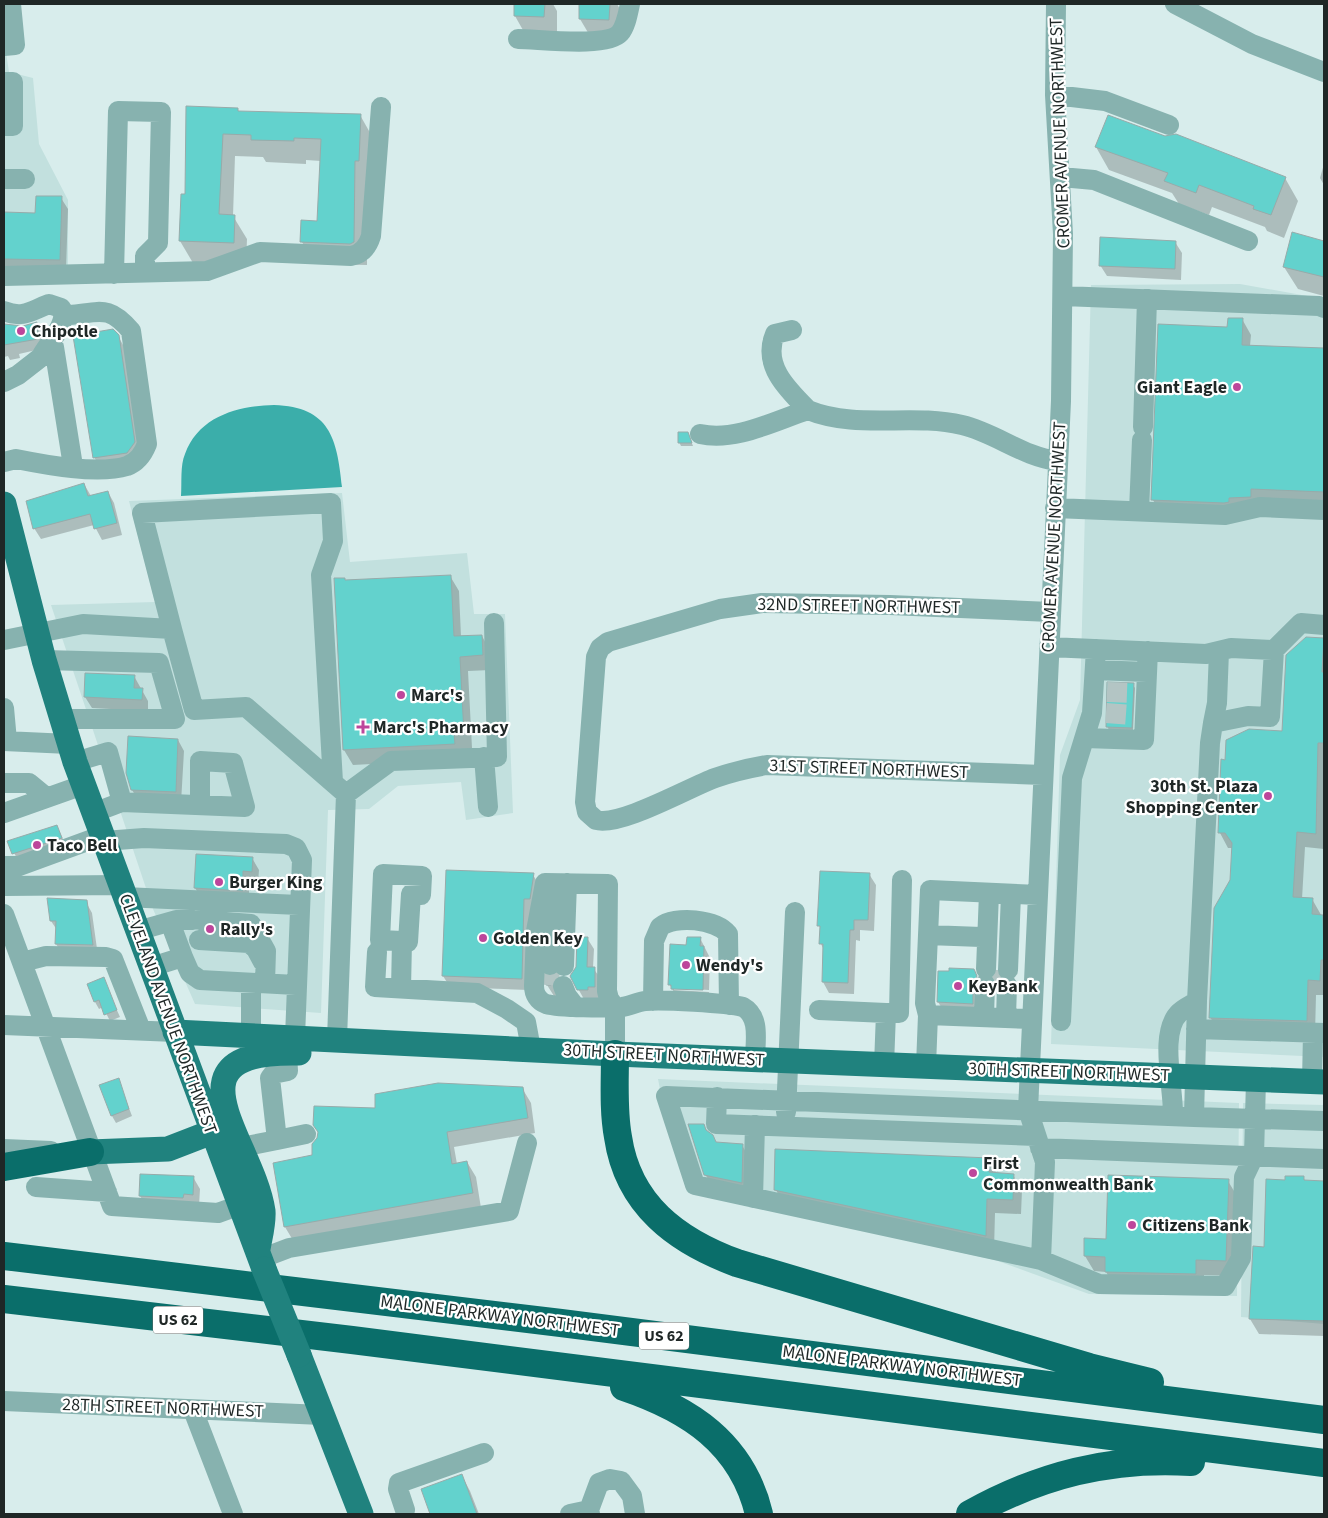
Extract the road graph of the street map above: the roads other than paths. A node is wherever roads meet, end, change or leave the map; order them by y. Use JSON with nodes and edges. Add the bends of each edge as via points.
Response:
{"nodes":[{"id":1,"x":11,"y":4,"type":"edge"},
{"id":2,"x":630,"y":4,"type":"edge"},
{"id":3,"x":1056,"y":4,"type":"edge"},
{"id":4,"x":1175,"y":4,"type":"edge"},
{"id":5,"x":518,"y":39,"type":"dead end"},
{"id":6,"x":4,"y":46,"type":"edge"},
{"id":7,"x":1324,"y":72,"type":"edge"},
{"id":8,"x":4,"y":82,"type":"edge"},
{"id":9,"x":1054,"y":95,"type":"junction"},
{"id":10,"x":381,"y":107,"type":"dead end"},
{"id":11,"x":1169,"y":125,"type":"dead end"},
{"id":12,"x":4,"y":126,"type":"edge"},
{"id":13,"x":1060,"y":177,"type":"junction"},
{"id":14,"x":4,"y":179,"type":"edge"},
{"id":15,"x":25,"y":179,"type":"dead end"},
{"id":16,"x":1248,"y":240,"type":"dead end"},
{"id":17,"x":145,"y":273,"type":"junction"},
{"id":18,"x":114,"y":274,"type":"junction"},
{"id":19,"x":4,"y":276,"type":"edge"},
{"id":20,"x":1063,"y":296,"type":"junction"},
{"id":21,"x":1147,"y":299,"type":"junction"},
{"id":22,"x":4,"y":306,"type":"edge"},
{"id":23,"x":1324,"y":308,"type":"edge"},
{"id":24,"x":4,"y":311,"type":"edge"},
{"id":25,"x":70,"y":315,"type":"junction"},
{"id":26,"x":792,"y":330,"type":"dead end"},
{"id":27,"x":47,"y":353,"type":"junction"},
{"id":28,"x":4,"y":382,"type":"edge"},
{"id":29,"x":808,"y":410,"type":"junction"},
{"id":30,"x":700,"y":434,"type":"dead end"},
{"id":31,"x":1058,"y":461,"type":"junction"},
{"id":32,"x":4,"y":462,"type":"edge"},
{"id":33,"x":73,"y":466,"type":"junction"},
{"id":34,"x":4,"y":504,"type":"edge"},
{"id":35,"x":1055,"y":508,"type":"junction"},
{"id":36,"x":1324,"y":510,"type":"edge"},
{"id":37,"x":1140,"y":511,"type":"junction"},
{"id":38,"x":9,"y":546,"type":"edge"},
{"id":39,"x":1050,"y":612,"type":"junction"},
{"id":40,"x":494,"y":623,"type":"dead end"},
{"id":41,"x":1324,"y":624,"type":"edge"},
{"id":42,"x":172,"y":629,"type":"junction"},
{"id":43,"x":37,"y":633,"type":"junction"},
{"id":44,"x":4,"y":640,"type":"edge"},
{"id":45,"x":1049,"y":647,"type":"junction"},
{"id":46,"x":1096,"y":649,"type":"junction"},
{"id":47,"x":1274,"y":650,"type":"junction"},
{"id":48,"x":1148,"y":651,"type":"junction"},
{"id":49,"x":1219,"y":651,"type":"junction"},
{"id":50,"x":44,"y":660,"type":"junction"},
{"id":51,"x":1095,"y":670,"type":"junction"},
{"id":52,"x":1147,"y":672,"type":"junction"},
{"id":53,"x":4,"y":709,"type":"edge"},
{"id":54,"x":61,"y":719,"type":"junction"},
{"id":55,"x":1213,"y":723,"type":"junction"},
{"id":56,"x":1085,"y":738,"type":"junction"},
{"id":57,"x":6,"y":741,"type":"edge"},
{"id":58,"x":484,"y":757,"type":"junction"},
{"id":59,"x":75,"y":764,"type":"junction"},
{"id":60,"x":1043,"y":775,"type":"junction"},
{"id":61,"x":4,"y":783,"type":"edge"},
{"id":62,"x":339,"y":788,"type":"junction"},
{"id":63,"x":46,"y":798,"type":"junction"},
{"id":64,"x":122,"y":802,"type":"junction"},
{"id":65,"x":200,"y":805,"type":"dead end"},
{"id":66,"x":488,"y":807,"type":"dead end"},
{"id":67,"x":93,"y":812,"type":"junction"},
{"id":68,"x":588,"y":812,"type":"joint"},
{"id":69,"x":4,"y":813,"type":"edge"},
{"id":70,"x":102,"y":838,"type":"junction"},
{"id":71,"x":185,"y":840,"type":"junction"},
{"id":72,"x":4,"y":866,"type":"edge"},
{"id":73,"x":902,"y":880,"type":"dead end"},
{"id":74,"x":556,"y":883,"type":"junction"},
{"id":75,"x":4,"y":886,"type":"edge"},
{"id":76,"x":122,"y":891,"type":"junction"},
{"id":77,"x":1000,"y":893,"type":"junction"},
{"id":78,"x":1038,"y":895,"type":"junction"},
{"id":79,"x":293,"y":904,"type":"junction"},
{"id":80,"x":795,"y":912,"type":"dead end"},
{"id":81,"x":4,"y":914,"type":"edge"},
{"id":82,"x":137,"y":931,"type":"junction"},
{"id":83,"x":928,"y":935,"type":"junction"},
{"id":84,"x":981,"y":937,"type":"dead end"},
{"id":85,"x":184,"y":940,"type":"junction"},
{"id":86,"x":402,"y":941,"type":"dead end"},
{"id":87,"x":376,"y":952,"type":"dead end"},
{"id":88,"x":22,"y":962,"type":"junction"},
{"id":89,"x":151,"y":966,"type":"junction"},
{"id":90,"x":553,"y":966,"type":"tunnel mouth"},
{"id":91,"x":261,"y":978,"type":"junction"},
{"id":92,"x":291,"y":984,"type":"junction"},
{"id":93,"x":401,"y":989,"type":"junction"},
{"id":94,"x":653,"y":1001,"type":"junction"},
{"id":95,"x":1196,"y":1001,"type":"junction"},
{"id":96,"x":729,"y":1005,"type":"junction"},
{"id":97,"x":615,"y":1007,"type":"junction"},
{"id":98,"x":818,"y":1010,"type":"dead end"},
{"id":99,"x":886,"y":1013,"type":"junction"},
{"id":100,"x":928,"y":1015,"type":"junction"},
{"id":101,"x":995,"y":1018,"type":"junction"},
{"id":102,"x":1032,"y":1020,"type":"junction"},
{"id":103,"x":1061,"y":1021,"type":"dead end"},
{"id":104,"x":4,"y":1025,"type":"edge"},
{"id":105,"x":46,"y":1026,"type":"junction"},
{"id":106,"x":141,"y":1030,"type":"junction"},
{"id":107,"x":1196,"y":1030,"type":"junction"},
{"id":108,"x":175,"y":1032,"type":"junction"},
{"id":109,"x":1319,"y":1033,"type":"edge"},
{"id":110,"x":251,"y":1036,"type":"junction"},
{"id":111,"x":337,"y":1039,"type":"junction"},
{"id":112,"x":291,"y":1045,"type":"junction"},
{"id":113,"x":531,"y":1049,"type":"junction"},
{"id":114,"x":615,"y":1054,"type":"junction"},
{"id":115,"x":755,"y":1060,"type":"junction"},
{"id":116,"x":788,"y":1061,"type":"junction"},
{"id":117,"x":884,"y":1064,"type":"junction"},
{"id":118,"x":926,"y":1066,"type":"junction"},
{"id":119,"x":1030,"y":1071,"type":"junction"},
{"id":120,"x":1171,"y":1076,"type":"junction"},
{"id":121,"x":1196,"y":1077,"type":"junction"},
{"id":122,"x":1256,"y":1080,"type":"junction"},
{"id":123,"x":1318,"y":1082,"type":"edge"},
{"id":124,"x":717,"y":1097,"type":"junction"},
{"id":125,"x":786,"y":1100,"type":"junction"},
{"id":126,"x":1028,"y":1110,"type":"junction"},
{"id":127,"x":1173,"y":1116,"type":"junction"},
{"id":128,"x":1194,"y":1116,"type":"junction"},
{"id":129,"x":1255,"y":1119,"type":"junction"},
{"id":130,"x":1324,"y":1121,"type":"edge"},
{"id":131,"x":755,"y":1125,"type":"junction"},
{"id":132,"x":786,"y":1126,"type":"junction"},
{"id":133,"x":212,"y":1132,"type":"junction"},
{"id":134,"x":306,"y":1134,"type":"dead end"},
{"id":135,"x":276,"y":1140,"type":"junction"},
{"id":136,"x":1038,"y":1142,"type":"junction"},
{"id":137,"x":527,"y":1143,"type":"dead end"},
{"id":138,"x":241,"y":1147,"type":"junction"},
{"id":139,"x":4,"y":1149,"type":"edge"},
{"id":140,"x":90,"y":1152,"type":"junction"},
{"id":141,"x":1254,"y":1156,"type":"junction"},
{"id":142,"x":1324,"y":1159,"type":"edge"},
{"id":143,"x":4,"y":1168,"type":"edge"},
{"id":144,"x":36,"y":1187,"type":"dead end"},
{"id":145,"x":107,"y":1192,"type":"junction"},
{"id":146,"x":753,"y":1198,"type":"junction"},
{"id":147,"x":240,"y":1205,"type":"junction"},
{"id":148,"x":4,"y":1256,"type":"edge"},
{"id":149,"x":261,"y":1260,"type":"junction"},
{"id":150,"x":1042,"y":1260,"type":"junction"},
{"id":151,"x":4,"y":1299,"type":"edge"},
{"id":152,"x":558,"y":1367,"type":"junction"},
{"id":153,"x":4,"y":1401,"type":"edge"},
{"id":154,"x":193,"y":1410,"type":"junction"},
{"id":155,"x":1324,"y":1413,"type":"edge"},
{"id":156,"x":322,"y":1414,"type":"junction"},
{"id":157,"x":1324,"y":1420,"type":"edge"},
{"id":158,"x":484,"y":1453,"type":"dead end"},
{"id":159,"x":1324,"y":1463,"type":"edge"},
{"id":160,"x":1324,"y":1476,"type":"edge"},
{"id":161,"x":402,"y":1513,"type":"edge"},
{"id":162,"x":583,"y":1513,"type":"edge"},
{"id":163,"x":233,"y":1514,"type":"edge"},
{"id":164,"x":362,"y":1514,"type":"edge"},
{"id":165,"x":635,"y":1514,"type":"edge"},
{"id":166,"x":759,"y":1514,"type":"edge"},
{"id":167,"x":970,"y":1514,"type":"edge"}],
"edges":[{"from":1,"to":6,"type":"street","via":[[15,45]]},
{"from":2,"to":5,"type":"street","via":[[623,28],[611,39]]},
{"from":3,"to":9,"type":"street","name":"CROMER AVENUE NORTHWEST"},
{"from":4,"to":7,"type":"street","via":[[1258,47]]},
{"from":8,"to":12,"type":"street","via":[[13,82],[13,126]]},
{"from":9,"to":11,"type":"street","via":[[1105,101]]},
{"from":9,"to":13,"type":"street","name":"CROMER AVENUE NORTHWEST"},
{"from":10,"to":17,"type":"street","via":[[371,236],[359,254],[260,252],[207,271]]},
{"from":13,"to":16,"type":"street","via":[[1094,180]]},
{"from":13,"to":20,"type":"street","name":"CROMER AVENUE NORTHWEST"},
{"from":14,"to":15,"type":"street"},
{"from":17,"to":18,"type":"street"},
{"from":17,"to":18,"type":"street","via":[[145,256],[158,243],[161,112],[118,111]]},
{"from":18,"to":19,"type":"street"},
{"from":20,"to":21,"type":"street"},
{"from":20,"to":31,"type":"street","name":"CROMER AVENUE NORTHWEST"},
{"from":21,"to":23,"type":"street"},
{"from":21,"to":37,"type":"street"},
{"from":22,"to":25,"type":"street","via":[[51,298],[63,304]]},
{"from":24,"to":27,"type":"street","via":[[17,315],[50,304],[61,308],[63,321]]},
{"from":25,"to":27,"type":"street"},
{"from":25,"to":33,"type":"street","via":[[109,312],[119,317],[131,331],[147,444],[142,456],[128,466],[99,469]]},
{"from":26,"to":29,"type":"street","via":[[775,334],[772,360],[785,387]]},
{"from":27,"to":28,"type":"street","via":[[18,376]]},
{"from":27,"to":33,"type":"street"},
{"from":29,"to":30,"type":"street","via":[[736,434]]},
{"from":29,"to":31,"type":"street","via":[[851,420],[941,422],[963,426],[1030,455]]},
{"from":31,"to":35,"type":"street","name":"CROMER AVENUE NORTHWEST"},
{"from":32,"to":33,"type":"street","via":[[16,459]]},
{"from":34,"to":38,"type":"main road","name":"CLEVELAND AVENUE NORTHWEST"},
{"from":35,"to":37,"type":"street"},
{"from":35,"to":39,"type":"street","name":"CROMER AVENUE NORTHWEST"},
{"from":36,"to":37,"type":"street","via":[[1260,507],[1225,515]]},
{"from":38,"to":43,"type":"main road","name":"CLEVELAND AVENUE NORTHWEST"},
{"from":39,"to":45,"type":"street","name":"CROMER AVENUE NORTHWEST"},
{"from":39,"to":68,"type":"street","name":"32ND STREET NORTHWEST","via":[[762,603],[720,609],[608,642],[596,657],[586,777]]},
{"from":40,"to":58,"type":"street","via":[[497,757]]},
{"from":41,"to":47,"type":"street","via":[[1301,624]]},
{"from":42,"to":43,"type":"street","via":[[83,624]]},
{"from":42,"to":62,"type":"street","via":[[194,710],[246,707]]},
{"from":42,"to":62,"type":"street","via":[[142,513],[331,503],[333,541],[321,575]]},
{"from":43,"to":44,"type":"street"},
{"from":43,"to":50,"type":"main road","name":"CLEVELAND AVENUE NORTHWEST"},
{"from":45,"to":46,"type":"street"},
{"from":45,"to":60,"type":"street","name":"CROMER AVENUE NORTHWEST"},
{"from":46,"to":48,"type":"street"},
{"from":46,"to":51,"type":"street"},
{"from":47,"to":49,"type":"street","via":[[1231,648]]},
{"from":47,"to":55,"type":"street","via":[[1270,717],[1248,716]]},
{"from":48,"to":49,"type":"street","via":[[1206,654]]},
{"from":48,"to":52,"type":"street"},
{"from":49,"to":55,"type":"street"},
{"from":50,"to":54,"type":"main road","name":"CLEVELAND AVENUE NORTHWEST"},
{"from":50,"to":54,"type":"street","via":[[159,663],[175,719]]},
{"from":51,"to":52,"type":"street"},
{"from":51,"to":56,"type":"street","via":[[1100,691],[1099,713]]},
{"from":52,"to":56,"type":"street","via":[[1140,693],[1139,715],[1144,740]]},
{"from":53,"to":57,"type":"street"},
{"from":54,"to":59,"type":"main road","name":"CLEVELAND AVENUE NORTHWEST"},
{"from":55,"to":95,"type":"street"},
{"from":56,"to":103,"type":"street","via":[[1072,778]]},
{"from":57,"to":59,"type":"street"},
{"from":58,"to":62,"type":"street","via":[[391,762]]},
{"from":58,"to":66,"type":"street"},
{"from":59,"to":63,"type":"street"},
{"from":59,"to":64,"type":"street","via":[[108,752]]},
{"from":59,"to":67,"type":"main road","name":"CLEVELAND AVENUE NORTHWEST"},
{"from":60,"to":68,"type":"street","name":"31ST STREET NORTHWEST","via":[[767,765],[714,779],[614,820],[600,821]]},
{"from":60,"to":78,"type":"street","name":"CROMER AVENUE NORTHWEST"},
{"from":61,"to":63,"type":"street","via":[[29,783]]},
{"from":62,"to":111,"type":"street"},
{"from":63,"to":69,"type":"street"},
{"from":64,"to":65,"type":"street"},
{"from":64,"to":67,"type":"street"},
{"from":67,"to":70,"type":"main road","name":"CLEVELAND AVENUE NORTHWEST"},
{"from":70,"to":71,"type":"street"},
{"from":70,"to":72,"type":"street","via":[[19,866]]},
{"from":70,"to":76,"type":"main road","name":"CLEVELAND AVENUE NORTHWEST"},
{"from":71,"to":79,"type":"street","via":[[209,851],[285,855],[289,862]]},
{"from":71,"to":79,"type":"street","via":[[286,844],[296,848],[301,856]]},
{"from":73,"to":99,"type":"street","via":[[899,1013]]},
{"from":74,"to":90,"type":"street"},
{"from":74,"to":97,"type":"street","via":[[608,884],[607,991]]},
{"from":74,"to":97,"type":"street","via":[[536,930],[536,996],[541,1001],[558,995]]},
{"from":75,"to":76,"type":"street"},
{"from":76,"to":79,"type":"street"},
{"from":76,"to":82,"type":"main road","name":"CLEVELAND AVENUE NORTHWEST"},
{"from":77,"to":78,"type":"street"},
{"from":77,"to":83,"type":"street","via":[[930,890]]},
{"from":77,"to":101,"type":"street"},
{"from":78,"to":102,"type":"street","name":"CROMER AVENUE NORTHWEST"},
{"from":79,"to":92,"type":"street"},
{"from":80,"to":116,"type":"street"},
{"from":81,"to":88,"type":"street"},
{"from":82,"to":85,"type":"street"},
{"from":82,"to":89,"type":"main road","name":"CLEVELAND AVENUE NORTHWEST"},
{"from":83,"to":84,"type":"street"},
{"from":83,"to":100,"type":"street","via":[[925,1004]]},
{"from":85,"to":89,"type":"street"},
{"from":85,"to":91,"type":"street","via":[[249,943],[256,949]]},
{"from":85,"to":91,"type":"street","via":[[190,973],[196,979]]},
{"from":85,"to":91,"type":"street","via":[[196,920],[251,924],[265,948]]},
{"from":86,"to":93,"type":"street"},
{"from":87,"to":93,"type":"street","via":[[375,987]]},
{"from":88,"to":105,"type":"street"},
{"from":88,"to":106,"type":"street","via":[[55,955],[113,959]]},
{"from":89,"to":108,"type":"main road","name":"CLEVELAND AVENUE NORTHWEST"},
{"from":91,"to":92,"type":"street"},
{"from":91,"to":110,"type":"street"},
{"from":92,"to":112,"type":"street"},
{"from":93,"to":113,"type":"street","via":[[477,993],[508,1008],[526,1022]]},
{"from":94,"to":96,"type":"street"},
{"from":94,"to":96,"type":"street","via":[[654,940],[660,927],[674,921],[709,922],[717,924],[728,934]]},
{"from":94,"to":97,"type":"street"},
{"from":95,"to":107,"type":"street"},
{"from":95,"to":120,"type":"street","via":[[1179,1012],[1169,1026]]},
{"from":96,"to":115,"type":"street","via":[[743,1007],[752,1014]]},
{"from":97,"to":114,"type":"street"},
{"from":98,"to":99,"type":"street"},
{"from":99,"to":117,"type":"street"},
{"from":100,"to":101,"type":"street"},
{"from":100,"to":118,"type":"street"},
{"from":101,"to":102,"type":"street"},
{"from":102,"to":119,"type":"street","name":"CROMER AVENUE NORTHWEST"},
{"from":104,"to":105,"type":"street","name":"30TH STREET NORTHWEST"},
{"from":105,"to":106,"type":"street","name":"30TH STREET NORTHWEST"},
{"from":105,"to":140,"type":"street"},
{"from":106,"to":108,"type":"street","name":"30TH STREET NORTHWEST"},
{"from":107,"to":109,"type":"street"},
{"from":107,"to":121,"type":"street"},
{"from":108,"to":110,"type":"main road","name":"30TH STREET NORTHWEST"},
{"from":108,"to":133,"type":"main road","name":"CLEVELAND AVENUE NORTHWEST"},
{"from":109,"to":123,"type":"street"},
{"from":110,"to":112,"type":"main road","name":"30TH STREET NORTHWEST"},
{"from":111,"to":112,"type":"main road","name":"30TH STREET NORTHWEST"},
{"from":111,"to":113,"type":"main road","name":"30TH STREET NORTHWEST"},
{"from":112,"to":135,"type":"street","via":[[288,1071],[270,1078]]},
{"from":112,"to":138,"type":"main road","via":[[250,1056],[235,1065],[222,1084],[222,1095]]},
{"from":113,"to":114,"type":"main road","name":"30TH STREET NORTHWEST"},
{"from":114,"to":115,"type":"main road","name":"30TH STREET NORTHWEST"},
{"from":114,"to":155,"type":"highway","via":[[617,1136],[627,1170],[652,1211],[700,1249],[736,1263],[1089,1367],[1177,1388]]},
{"from":115,"to":116,"type":"main road","name":"30TH STREET NORTHWEST"},
{"from":116,"to":117,"type":"main road","name":"30TH STREET NORTHWEST"},
{"from":116,"to":125,"type":"street"},
{"from":117,"to":118,"type":"main road","name":"30TH STREET NORTHWEST"},
{"from":118,"to":119,"type":"main road","name":"30TH STREET NORTHWEST"},
{"from":119,"to":120,"type":"main road","name":"30TH STREET NORTHWEST"},
{"from":119,"to":126,"type":"street","name":"CROMER AVENUE NORTHWEST"},
{"from":120,"to":121,"type":"main road","name":"30TH STREET NORTHWEST"},
{"from":120,"to":127,"type":"street"},
{"from":121,"to":122,"type":"main road","name":"30TH STREET NORTHWEST"},
{"from":121,"to":128,"type":"street"},
{"from":122,"to":123,"type":"main road","name":"30TH STREET NORTHWEST"},
{"from":122,"to":129,"type":"street"},
{"from":124,"to":125,"type":"street"},
{"from":124,"to":131,"type":"street","via":[[716,1124]]},
{"from":124,"to":146,"type":"street","via":[[666,1096],[695,1185]]},
{"from":125,"to":126,"type":"street"},
{"from":125,"to":132,"type":"street"},
{"from":126,"to":127,"type":"street"},
{"from":126,"to":136,"type":"street"},
{"from":127,"to":128,"type":"street"},
{"from":128,"to":129,"type":"street"},
{"from":129,"to":130,"type":"street"},
{"from":129,"to":141,"type":"street"},
{"from":131,"to":132,"type":"street"},
{"from":131,"to":146,"type":"street"},
{"from":132,"to":136,"type":"street"},
{"from":133,"to":140,"type":"main road","via":[[172,1148]]},
{"from":133,"to":147,"type":"main road","name":"CLEVELAND AVENUE NORTHWEST"},
{"from":134,"to":135,"type":"street"},
{"from":135,"to":138,"type":"street"},
{"from":136,"to":141,"type":"street"},
{"from":136,"to":150,"type":"street","via":[[1045,1162]]},
{"from":137,"to":149,"type":"street","via":[[509,1211],[289,1248]]},
{"from":138,"to":149,"type":"main road","via":[[263,1212]]},
{"from":139,"to":140,"type":"street"},
{"from":140,"to":143,"type":"highway"},
{"from":140,"to":145,"type":"street","via":[[98,1162]]},
{"from":141,"to":142,"type":"street"},
{"from":141,"to":150,"type":"street","via":[[1244,1177],[1241,1258],[1225,1286],[1099,1284]]},
{"from":144,"to":145,"type":"street"},
{"from":145,"to":147,"type":"street","via":[[112,1206],[218,1213]]},
{"from":146,"to":150,"type":"street"},
{"from":147,"to":149,"type":"main road","name":"CLEVELAND AVENUE NORTHWEST"},
{"from":148,"to":157,"type":"highway","name":"MALONE PARKWAY NORTHWEST","number":"US 62","via":[[560,1322]]},
{"from":149,"to":156,"type":"main road","name":"CLEVELAND AVENUE NORTHWEST","bridge":true},
{"from":151,"to":152,"type":"highway","number":"US 62"},
{"from":152,"to":159,"type":"highway","number":"US 62"},
{"from":152,"to":166,"type":"highway","via":[[643,1393],[694,1418],[724,1445],[736,1462],[748,1481]]},
{"from":153,"to":154,"type":"street","name":"28TH STREET NORTHWEST"},
{"from":154,"to":156,"type":"street","name":"28TH STREET NORTHWEST"},
{"from":154,"to":163,"type":"street"},
{"from":156,"to":164,"type":"main road","name":"CLEVELAND AVENUE NORTHWEST"},
{"from":158,"to":161,"type":"street","via":[[399,1483]]},
{"from":160,"to":167,"type":"highway","via":[[1174,1460],[1097,1466],[1039,1481]]},
{"from":162,"to":165,"type":"street","via":[[598,1484],[610,1479],[621,1481],[632,1496]]}]}
